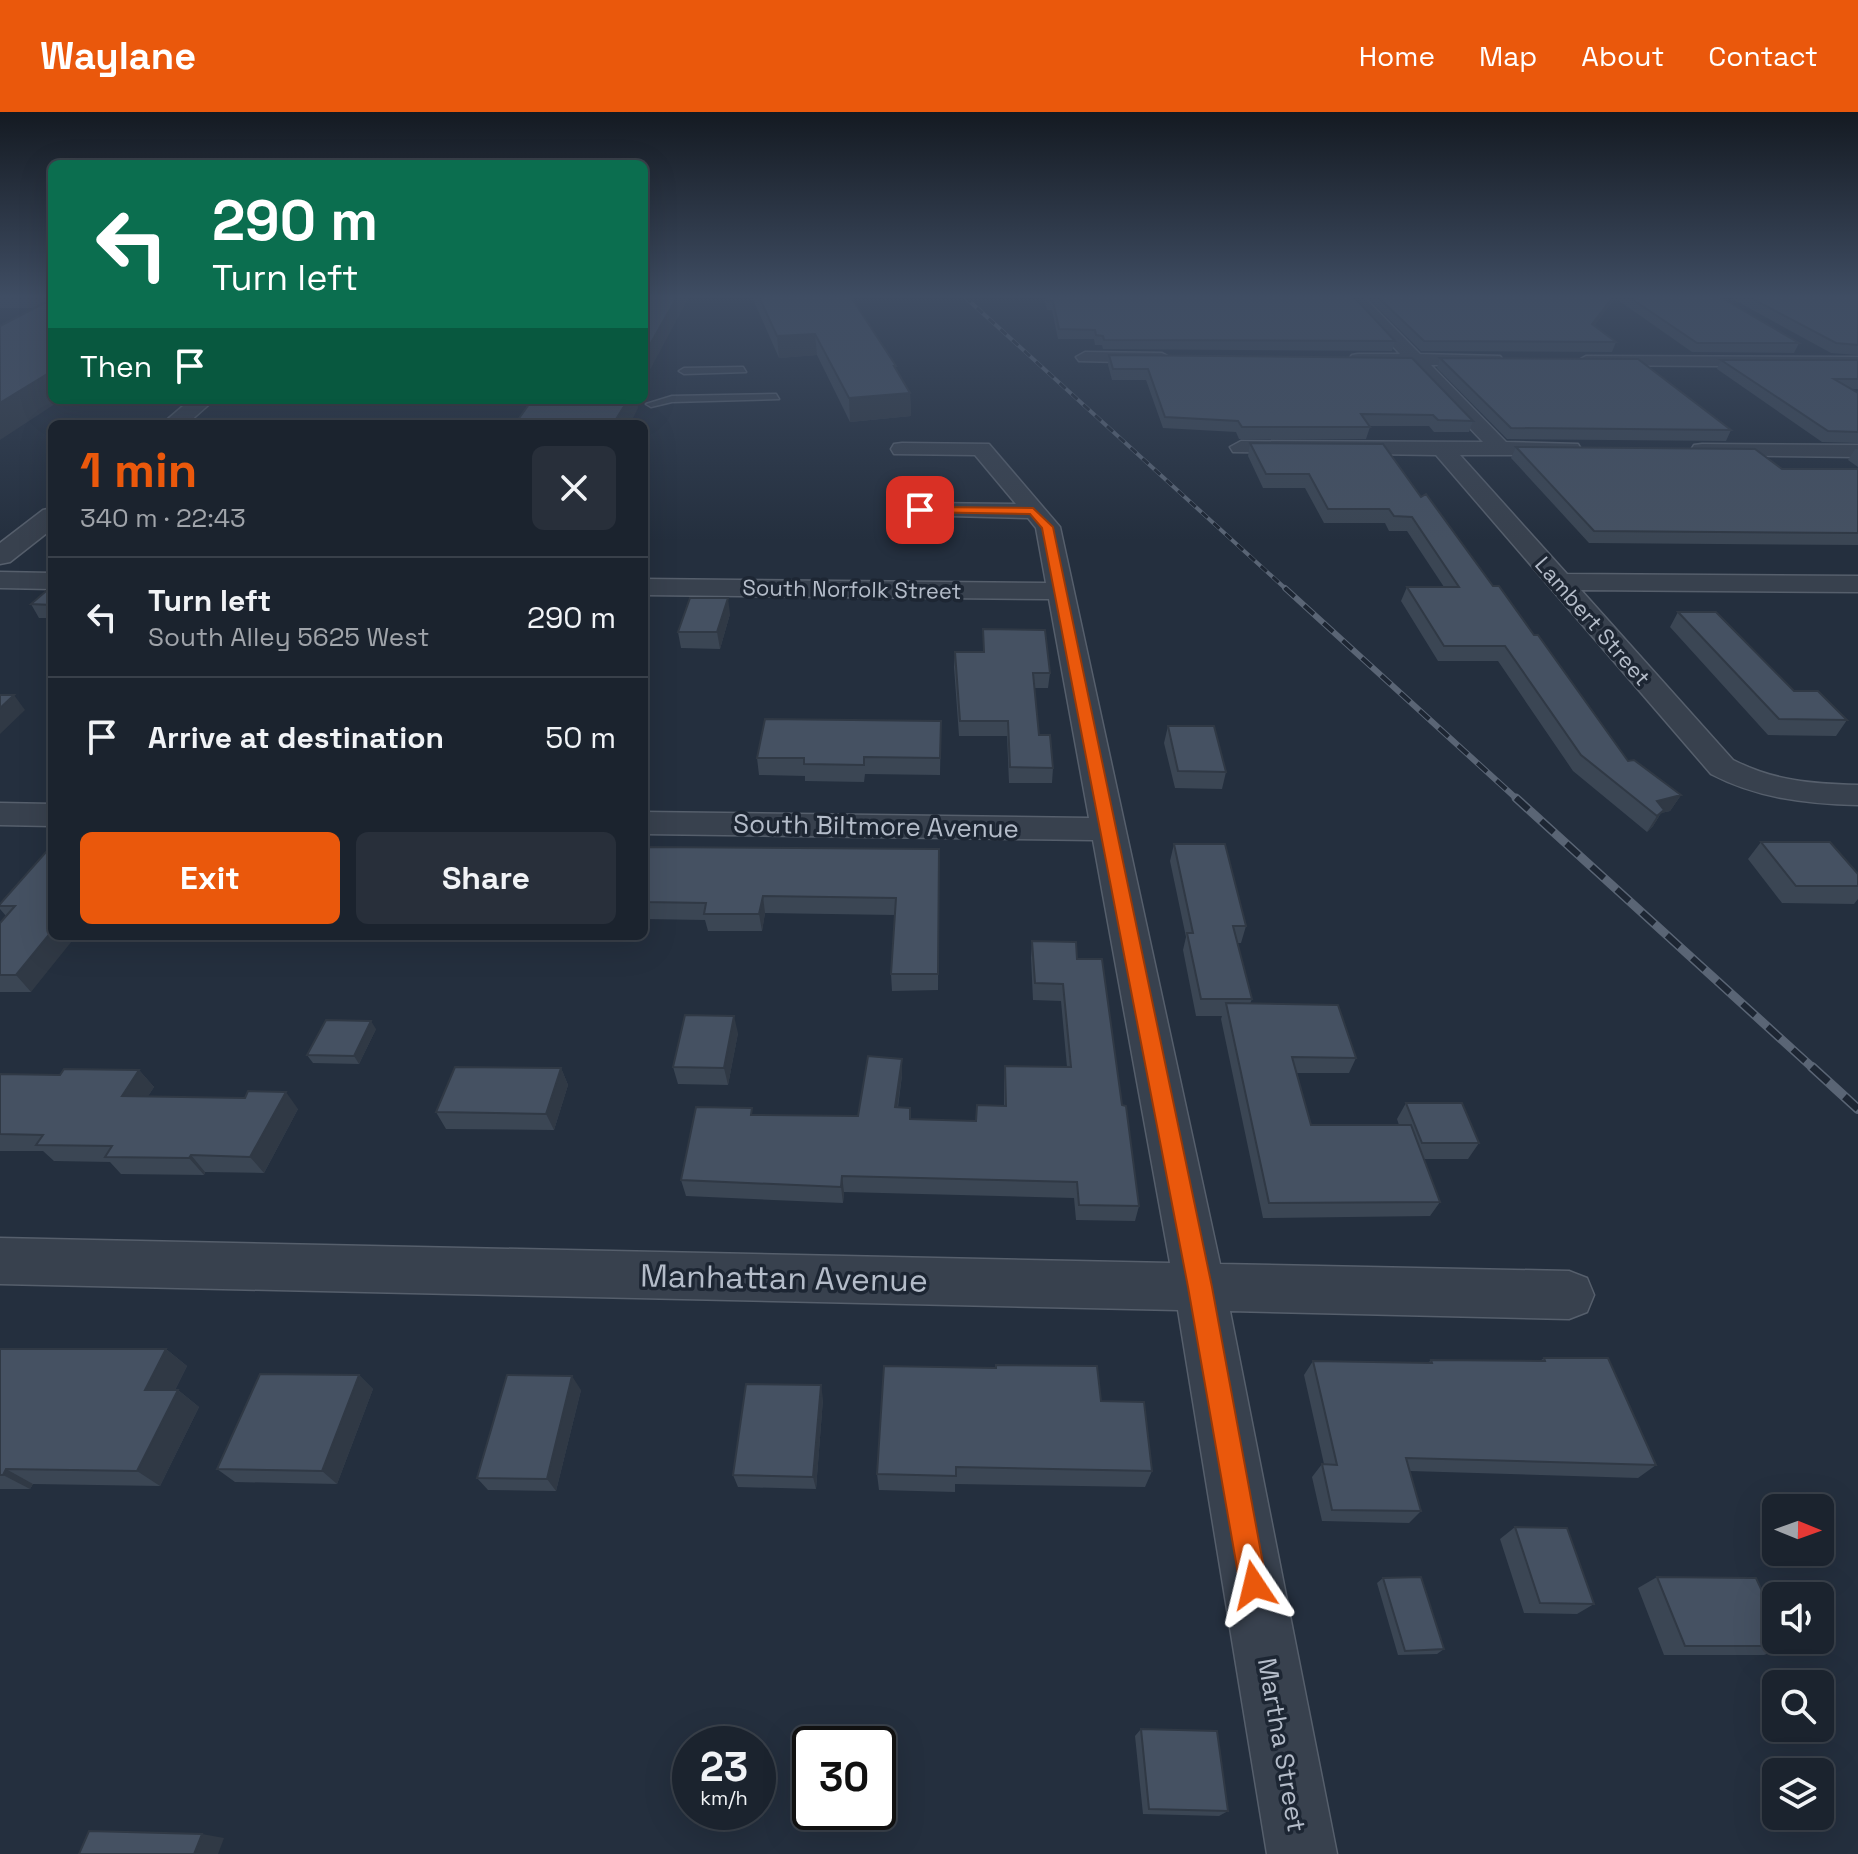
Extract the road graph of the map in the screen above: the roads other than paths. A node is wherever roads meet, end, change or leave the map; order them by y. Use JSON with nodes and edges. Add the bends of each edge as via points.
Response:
{"nodes":[{"id":1,"x":1433,"y":378,"type":"edge"},
{"id":2,"x":776,"y":397,"type":"dead end"},
{"id":3,"x":198,"y":404,"type":"edge"},
{"id":4,"x":651,"y":404,"type":"dead end"},
{"id":5,"x":178,"y":420,"type":"edge"},
{"id":6,"x":1241,"y":447,"type":"dead end"},
{"id":7,"x":902,"y":449,"type":"dead end"},
{"id":8,"x":1443,"y":449,"type":"junction"},
{"id":9,"x":1501,"y":449,"type":"junction"},
{"id":10,"x":1594,"y":449,"type":"edge"},
{"id":11,"x":1686,"y":450,"type":"edge"},
{"id":12,"x":1858,"y":451,"type":"edge"},
{"id":13,"x":920,"y":510,"type":"dead end"},
{"id":14,"x":1033,"y":511,"type":"junction"},
{"id":15,"x":48,"y":519,"type":"edge"},
{"id":16,"x":0,"y":556,"type":"edge"},
{"id":17,"x":0,"y":580,"type":"edge"},
{"id":18,"x":48,"y":581,"type":"edge"},
{"id":19,"x":1558,"y":582,"type":"junction"},
{"id":20,"x":1858,"y":584,"type":"edge"},
{"id":21,"x":648,"y":587,"type":"edge"},
{"id":22,"x":1060,"y":591,"type":"junction"},
{"id":23,"x":1858,"y":795,"type":"edge"},
{"id":24,"x":0,"y":814,"type":"edge"},
{"id":25,"x":48,"y":815,"type":"edge"},
{"id":26,"x":648,"y":823,"type":"edge"},
{"id":27,"x":1108,"y":829,"type":"junction"},
{"id":28,"x":0,"y":1261,"type":"edge"},
{"id":29,"x":1200,"y":1287,"type":"junction"},
{"id":30,"x":1569,"y":1295,"type":"dead end"},
{"id":31,"x":1302,"y":1854,"type":"edge"}],
"edges":[{"from":1,"to":9,"type":"street"},
{"from":2,"to":4,"type":"lane"},
{"from":3,"to":5,"type":"street"},
{"from":6,"to":8,"type":"street"},
{"from":7,"to":14,"type":"street","name":"Martha Street","via":[[981,449]]},
{"from":8,"to":9,"type":"street"},
{"from":8,"to":19,"type":"street","name":"Lambert Street"},
{"from":9,"to":10,"type":"street"},
{"from":11,"to":12,"type":"street"},
{"from":13,"to":14,"type":"street"},
{"from":14,"to":22,"type":"street","name":"Martha Street","via":[[1048,527]]},
{"from":15,"to":16,"type":"street"},
{"from":17,"to":18,"type":"street"},
{"from":19,"to":20,"type":"street"},
{"from":19,"to":23,"type":"street","name":"Lambert Street","via":[[1715,761],[1788,792]]},
{"from":21,"to":22,"type":"street","name":"South Norfolk Street"},
{"from":22,"to":27,"type":"street","name":"Martha Street"},
{"from":24,"to":25,"type":"street"},
{"from":26,"to":27,"type":"street","name":"South Biltmore Avenue"},
{"from":27,"to":29,"type":"street","name":"Martha Street"},
{"from":28,"to":29,"type":"street","name":"Manhattan Avenue"},
{"from":29,"to":30,"type":"street","name":"Manhattan Avenue"},
{"from":29,"to":31,"type":"street","name":"Martha Street"}]}
